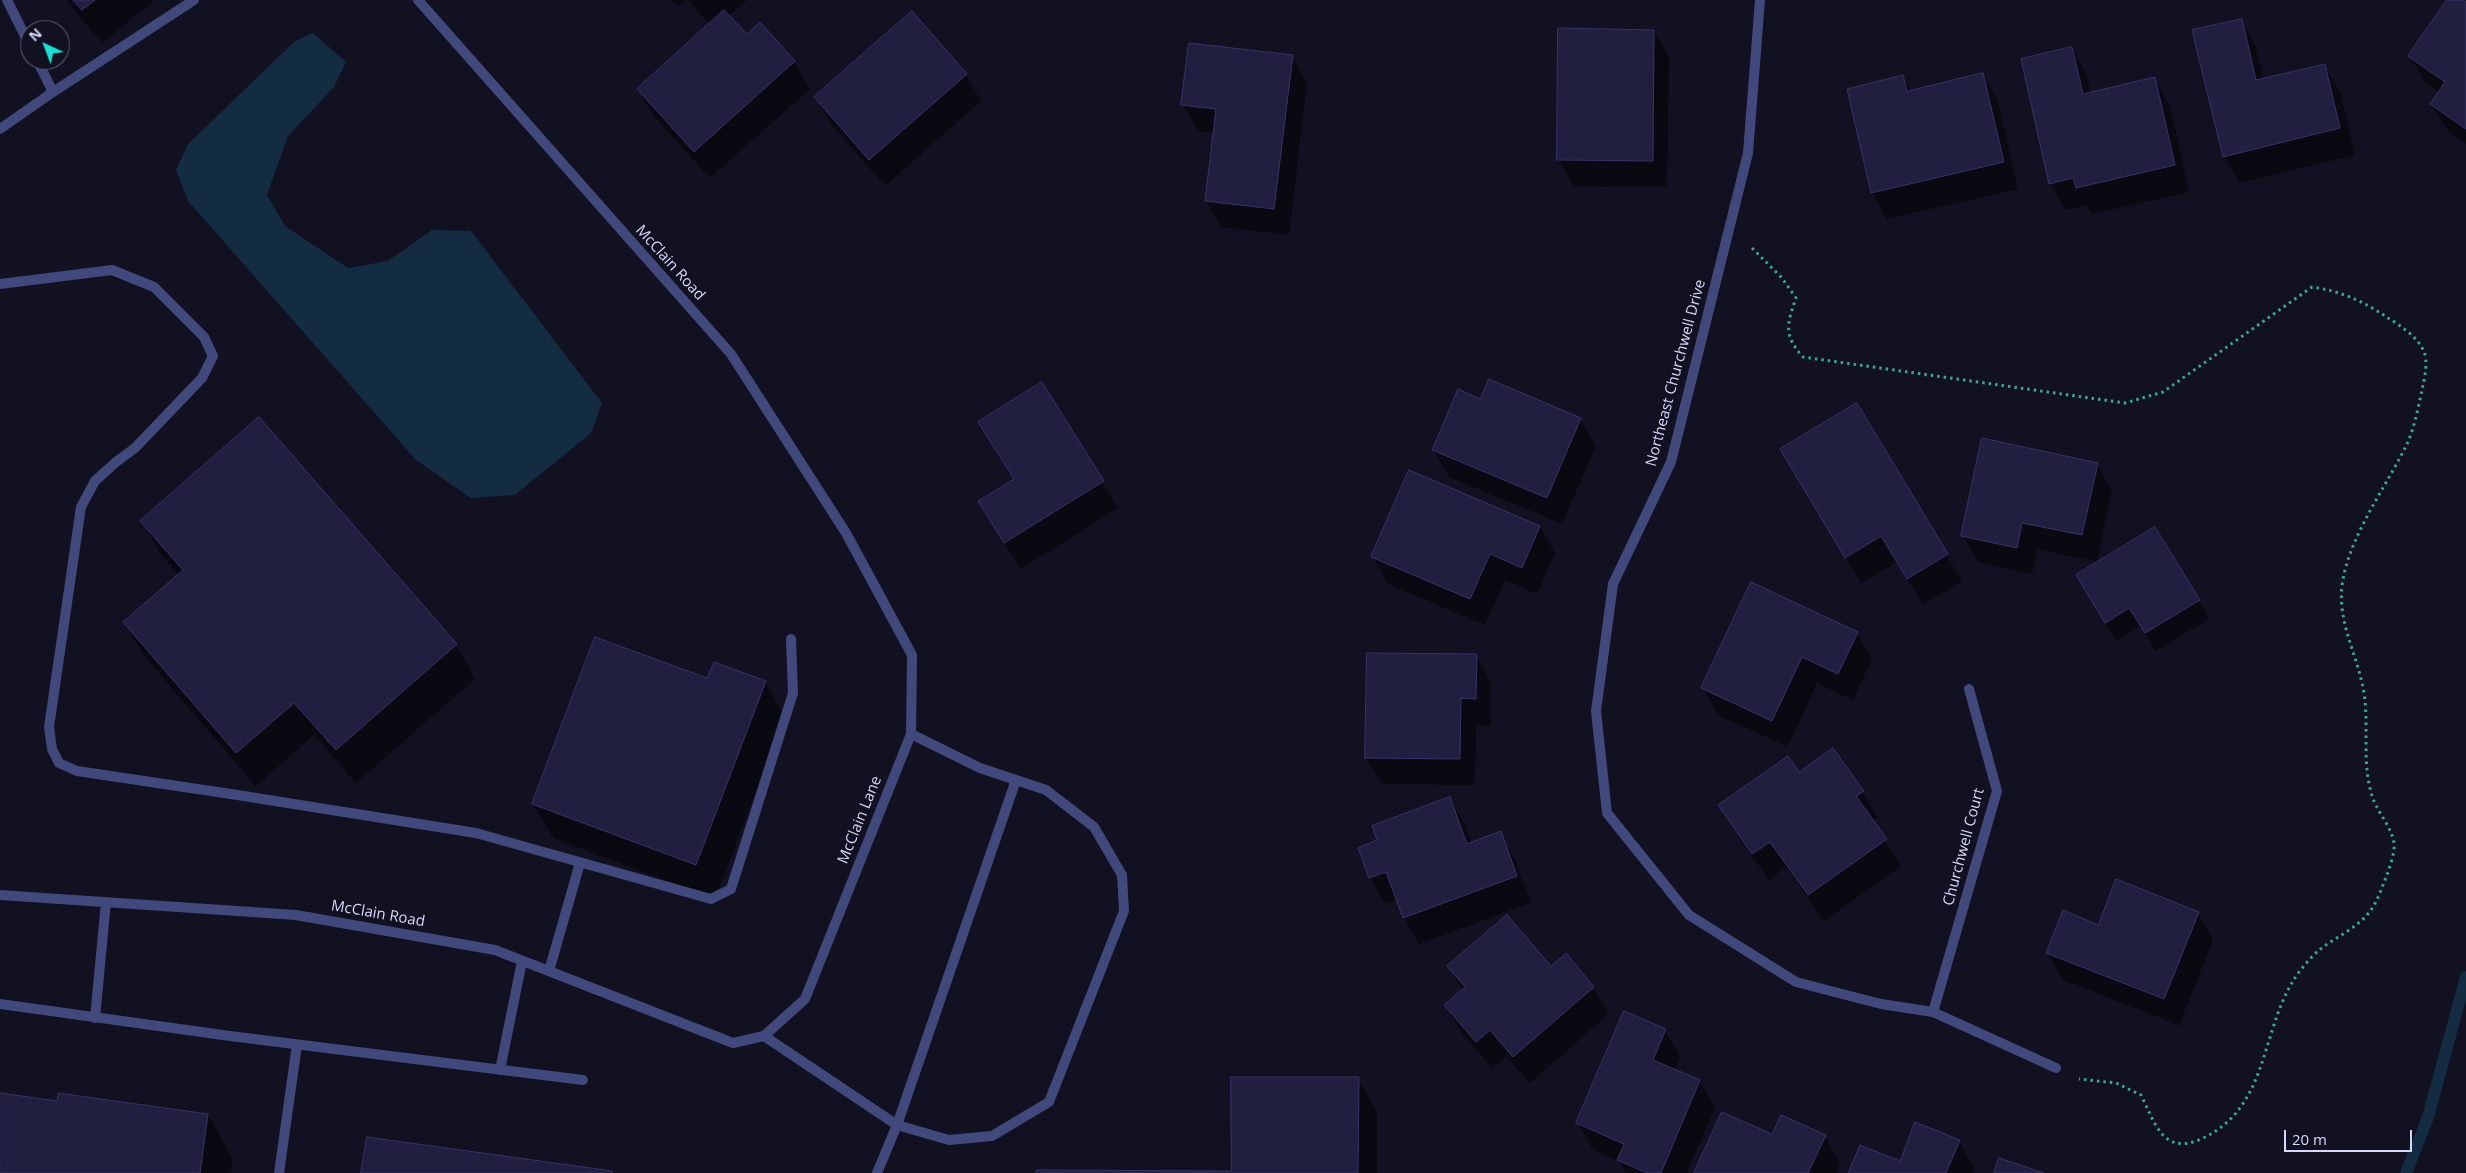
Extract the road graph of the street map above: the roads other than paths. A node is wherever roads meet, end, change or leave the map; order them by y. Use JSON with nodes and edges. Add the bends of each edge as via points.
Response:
{"nodes":[{"id":1,"x":7,"y":0,"type":"edge"},
{"id":2,"x":194,"y":0,"type":"edge"},
{"id":3,"x":418,"y":0,"type":"edge"},
{"id":4,"x":1763,"y":0,"type":"edge"},
{"id":5,"x":20,"y":26,"type":"edge"},
{"id":6,"x":42,"y":70,"type":"edge"},
{"id":7,"x":53,"y":92,"type":"junction"},
{"id":8,"x":0,"y":129,"type":"edge"},
{"id":9,"x":0,"y":284,"type":"edge"},
{"id":10,"x":867,"y":571,"type":"joint"},
{"id":11,"x":791,"y":639,"type":"dead end"},
{"id":12,"x":1968,"y":689,"type":"dead end"},
{"id":13,"x":911,"y":734,"type":"junction"},
{"id":14,"x":1016,"y":780,"type":"junction"},
{"id":15,"x":580,"y":863,"type":"junction"},
{"id":16,"x":0,"y":895,"type":"edge"},
{"id":17,"x":106,"y":902,"type":"junction"},
{"id":18,"x":522,"y":960,"type":"junction"},
{"id":19,"x":549,"y":971,"type":"junction"},
{"id":20,"x":0,"y":1004,"type":"edge"},
{"id":21,"x":1933,"y":1012,"type":"junction"},
{"id":22,"x":95,"y":1018,"type":"junction"},
{"id":23,"x":764,"y":1036,"type":"junction"},
{"id":24,"x":297,"y":1045,"type":"junction"},
{"id":25,"x":2056,"y":1068,"type":"road end"},
{"id":26,"x":500,"y":1070,"type":"junction"},
{"id":27,"x":583,"y":1080,"type":"dead end"},
{"id":28,"x":897,"y":1125,"type":"junction"},
{"id":29,"x":279,"y":1173,"type":"edge"},
{"id":30,"x":877,"y":1173,"type":"edge"}],
"edges":[{"from":1,"to":5,"type":"street"},
{"from":2,"to":7,"type":"street"},
{"from":3,"to":10,"type":"street","name":"McClain Road","via":[[731,354]]},
{"from":4,"to":21,"type":"street","name":"Northeast Churchwell Drive","via":[[1748,153],[1671,462],[1613,584],[1596,711],[1607,813],[1689,915],[1796,982],[1881,1004]]},
{"from":6,"to":7,"type":"street"},
{"from":7,"to":8,"type":"street"},
{"from":9,"to":15,"type":"street","via":[[112,270],[154,287],[204,338],[213,356],[202,378],[135,448],[95,481],[82,507],[49,728],[52,750],[59,764],[77,771],[476,834]]},
{"from":10,"to":13,"type":"street","name":"McClain Lane","via":[[912,655]]},
{"from":11,"to":15,"type":"street","via":[[793,693],[730,889],[711,900]]},
{"from":12,"to":21,"type":"street","name":"Churchwell Court","via":[[1997,791]]},
{"from":13,"to":14,"type":"street","via":[[980,768]]},
{"from":13,"to":23,"type":"street","name":"McClain Lane","via":[[804,999]]},
{"from":14,"to":28,"type":"street"},
{"from":14,"to":28,"type":"street","via":[[1046,790],[1094,827],[1122,876],[1124,911],[1049,1102],[992,1136],[949,1140]]},
{"from":15,"to":19,"type":"street"},
{"from":16,"to":17,"type":"street","name":"McClain Road"},
{"from":17,"to":18,"type":"street","name":"McClain Road","via":[[296,915],[495,950]]},
{"from":17,"to":22,"type":"street"},
{"from":18,"to":19,"type":"street","name":"McClain Road"},
{"from":18,"to":26,"type":"street"},
{"from":19,"to":23,"type":"street","name":"McClain Road","via":[[733,1043]]},
{"from":20,"to":22,"type":"street"},
{"from":21,"to":25,"type":"street","name":"Northeast Churchwell Drive"},
{"from":22,"to":24,"type":"street"},
{"from":23,"to":28,"type":"street"},
{"from":24,"to":26,"type":"street"},
{"from":24,"to":29,"type":"street"},
{"from":26,"to":27,"type":"street"},
{"from":28,"to":30,"type":"street"}]}
